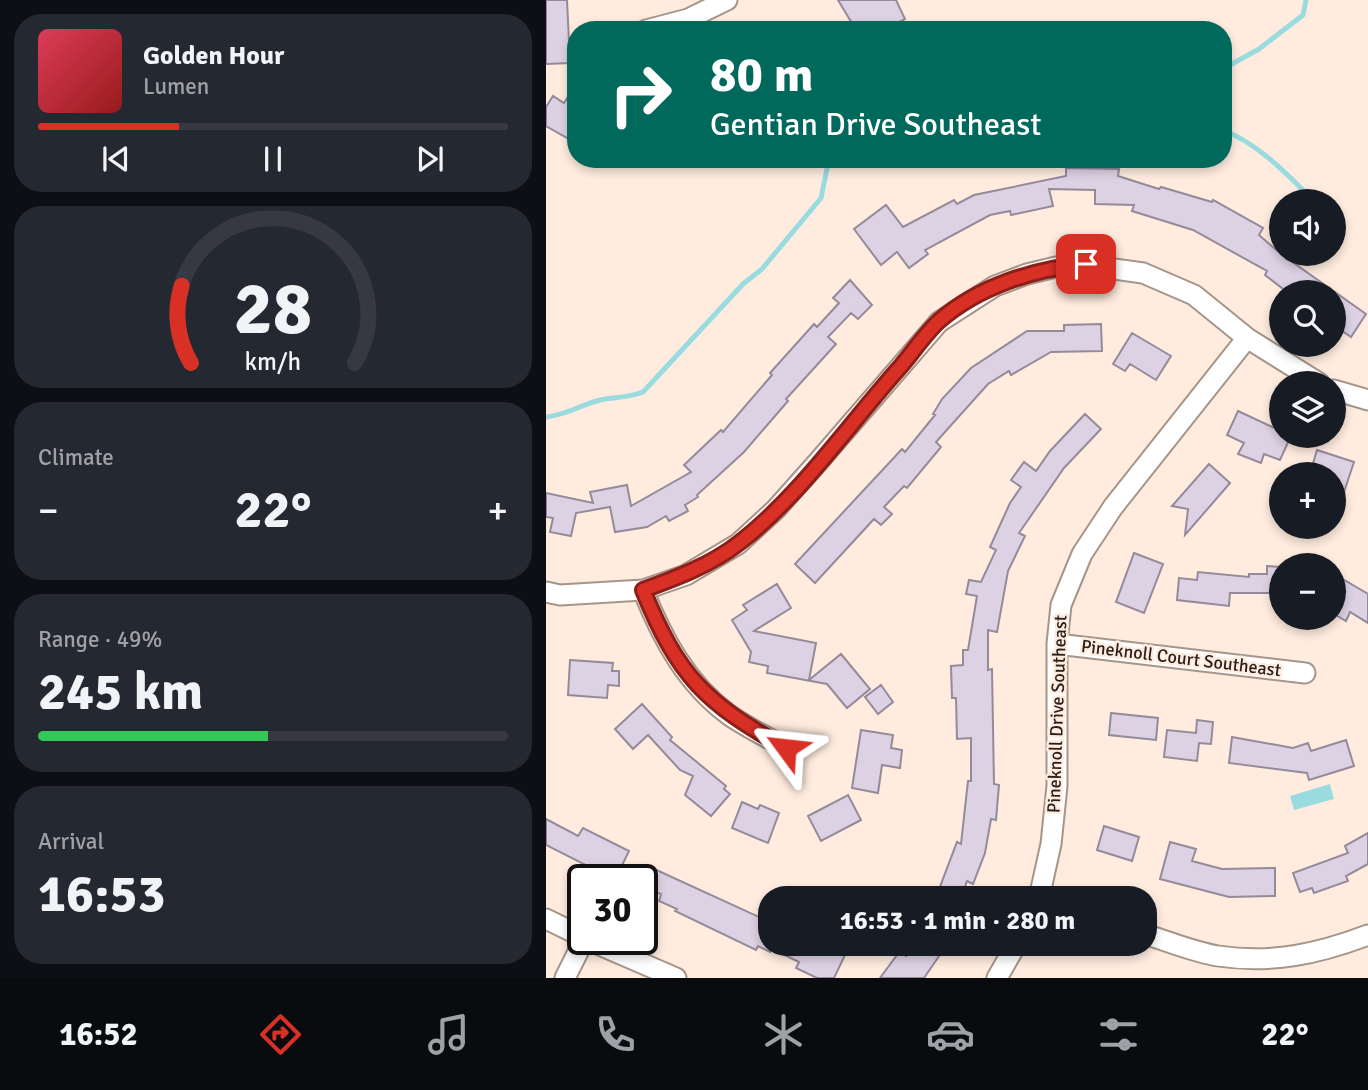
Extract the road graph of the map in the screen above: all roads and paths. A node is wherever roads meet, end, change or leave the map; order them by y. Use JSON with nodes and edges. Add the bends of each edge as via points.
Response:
{"nodes":[{"id":1,"x":727,"y":0,"type":"edge"},
{"id":2,"x":680,"y":21,"type":"edge"},
{"id":3,"x":1247,"y":338,"type":"junction"},
{"id":4,"x":1300,"y":371,"type":"edge"},
{"id":5,"x":1346,"y":394,"type":"edge"},
{"id":6,"x":1368,"y":400,"type":"edge"},
{"id":7,"x":643,"y":590,"type":"junction"},
{"id":8,"x":546,"y":592,"type":"edge"},
{"id":9,"x":1057,"y":644,"type":"junction"},
{"id":10,"x":1305,"y":673,"type":"dead end"},
{"id":11,"x":786,"y":748,"type":"dead end"},
{"id":12,"x":1046,"y":886,"type":"edge"},
{"id":13,"x":546,"y":919,"type":"edge"},
{"id":14,"x":567,"y":930,"type":"edge"},
{"id":15,"x":1368,"y":935,"type":"edge"},
{"id":16,"x":1157,"y":938,"type":"edge"},
{"id":17,"x":577,"y":955,"type":"edge"},
{"id":18,"x":622,"y":955,"type":"edge"},
{"id":19,"x":1010,"y":956,"type":"edge"},
{"id":20,"x":565,"y":978,"type":"edge"},
{"id":21,"x":676,"y":978,"type":"edge"},
{"id":22,"x":997,"y":978,"type":"edge"}],
"edges":[{"from":1,"to":2,"type":"street"},
{"from":3,"to":4,"type":"street"},
{"from":3,"to":7,"type":"street","via":[[1194,295],[1143,273],[1086,264],[1056,267],[995,286],[939,321],[776,509],[738,544],[687,575]]},
{"from":3,"to":9,"type":"street","name":"Pineknoll Drive Southeast","via":[[1113,507],[1082,554],[1061,604]]},
{"from":5,"to":6,"type":"street"},
{"from":7,"to":8,"type":"street","via":[[560,596]]},
{"from":7,"to":11,"type":"street","via":[[670,651],[710,700]]},
{"from":9,"to":10,"type":"street","name":"Pineknoll Court Southeast"},
{"from":9,"to":12,"type":"street","name":"Pineknoll Drive Southeast","via":[[1057,786]]},
{"from":13,"to":14,"type":"street"},
{"from":15,"to":16,"type":"street","via":[[1325,952],[1265,959],[1217,956]]},
{"from":17,"to":20,"type":"street"},
{"from":18,"to":21,"type":"street"},
{"from":19,"to":22,"type":"street"}]}
